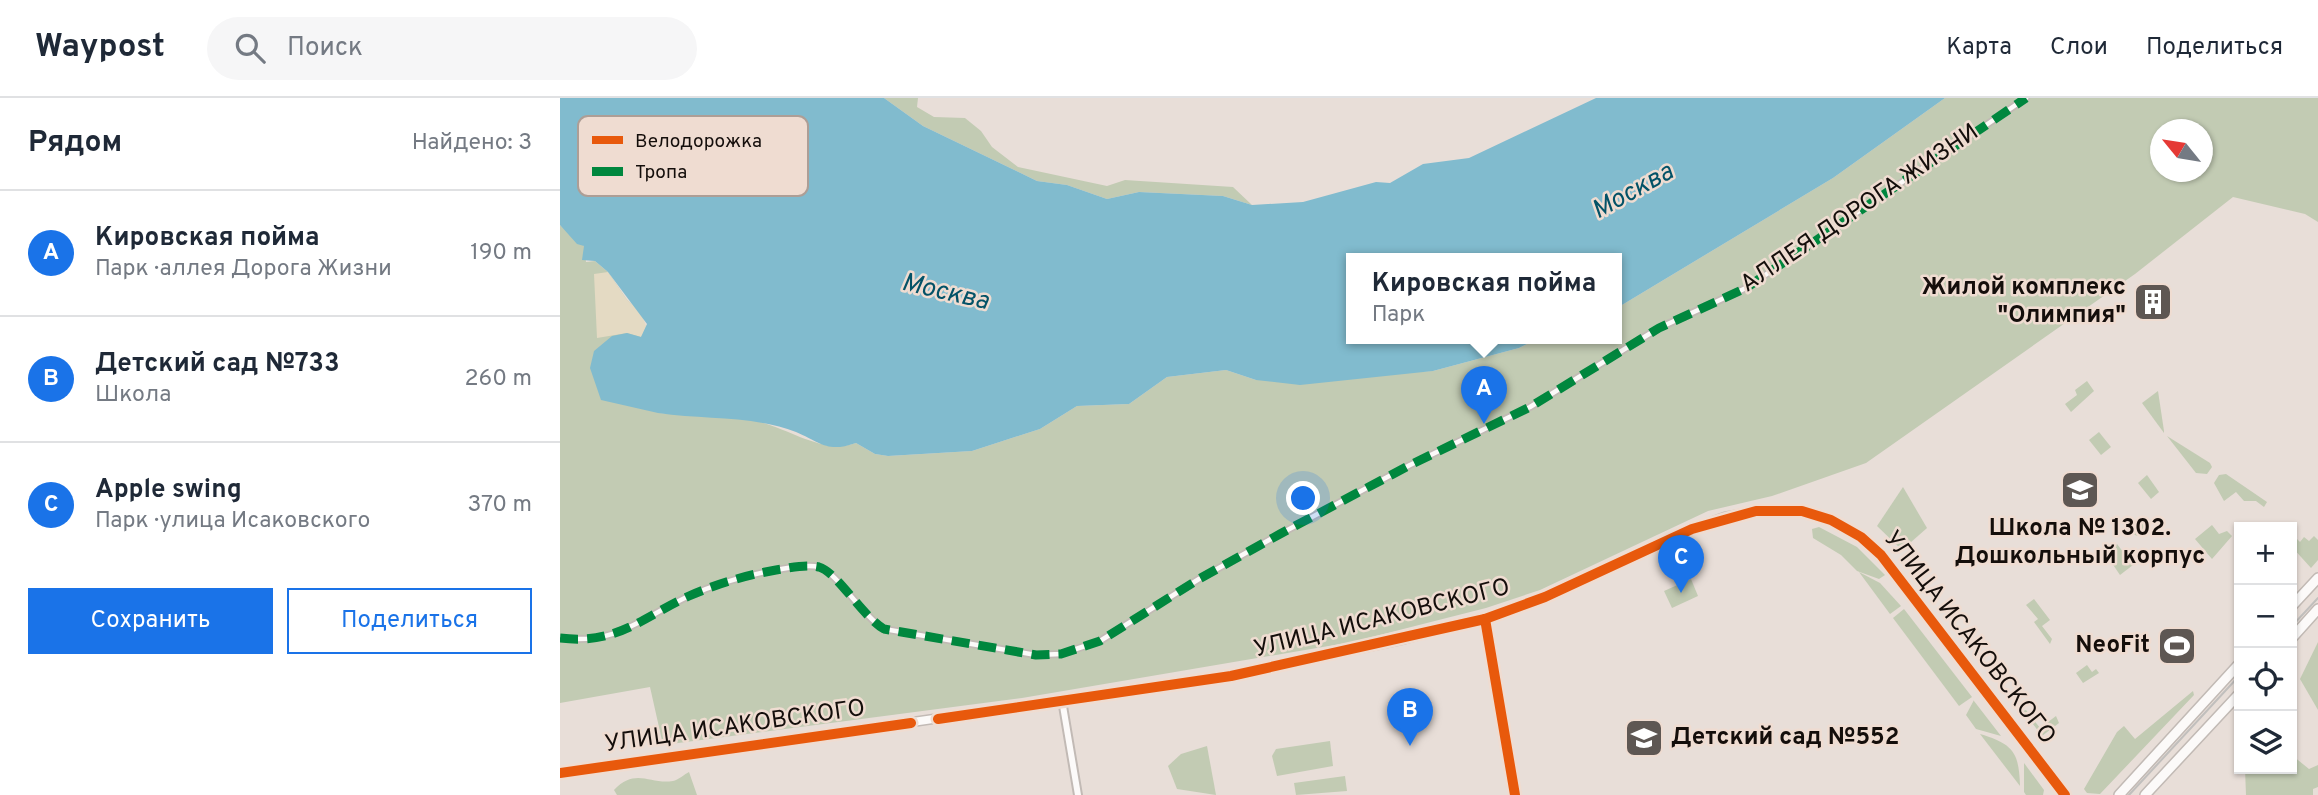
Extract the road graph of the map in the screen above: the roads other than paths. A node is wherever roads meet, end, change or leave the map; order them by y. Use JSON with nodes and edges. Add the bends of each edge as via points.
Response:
{"nodes":[{"id":1,"x":2026,"y":98,"type":"edge"},
{"id":2,"x":2318,"y":578,"type":"edge"},
{"id":3,"x":2297,"y":601,"type":"edge"},
{"id":4,"x":2318,"y":609,"type":"edge"},
{"id":5,"x":1485,"y":619,"type":"junction"},
{"id":6,"x":2297,"y":632,"type":"edge"},
{"id":7,"x":560,"y":638,"type":"edge"},
{"id":8,"x":2234,"y":669,"type":"edge"},
{"id":9,"x":2234,"y":699,"type":"edge"},
{"id":10,"x":1062,"y":700,"type":"junction"},
{"id":11,"x":560,"y":773,"type":"edge"},
{"id":12,"x":1078,"y":795,"type":"edge"},
{"id":13,"x":1515,"y":795,"type":"edge"},
{"id":14,"x":2065,"y":795,"type":"edge"},
{"id":15,"x":2119,"y":795,"type":"edge"},
{"id":16,"x":2145,"y":795,"type":"edge"}],
"edges":[{"from":1,"to":7,"type":"street","name":"АЛЛЕЯ ДОРОГА ЖИЗНИ","via":[[1746,288],[1659,328],[1530,407],[1318,513],[1100,641],[1076,650],[1036,655],[884,629],[869,620],[819,567],[760,573],[706,590],[614,635]]},
{"from":2,"to":3,"type":"main road"},
{"from":4,"to":6,"type":"main road"},
{"from":5,"to":10,"type":"street","name":"УЛИЦА ИСАКОВСКОГО","via":[[1231,676]]},
{"from":5,"to":13,"type":"street"},
{"from":5,"to":14,"type":"street","name":"УЛИЦА ИСАКОВСКОГО","via":[[1535,602],[1705,523],[1773,509],[1814,514],[1853,531],[1886,560]]},
{"from":8,"to":15,"type":"main road"},
{"from":9,"to":16,"type":"main road"},
{"from":10,"to":11,"type":"street","name":"УЛИЦА ИСАКОВСКОГО"},
{"from":10,"to":12,"type":"street"}]}
